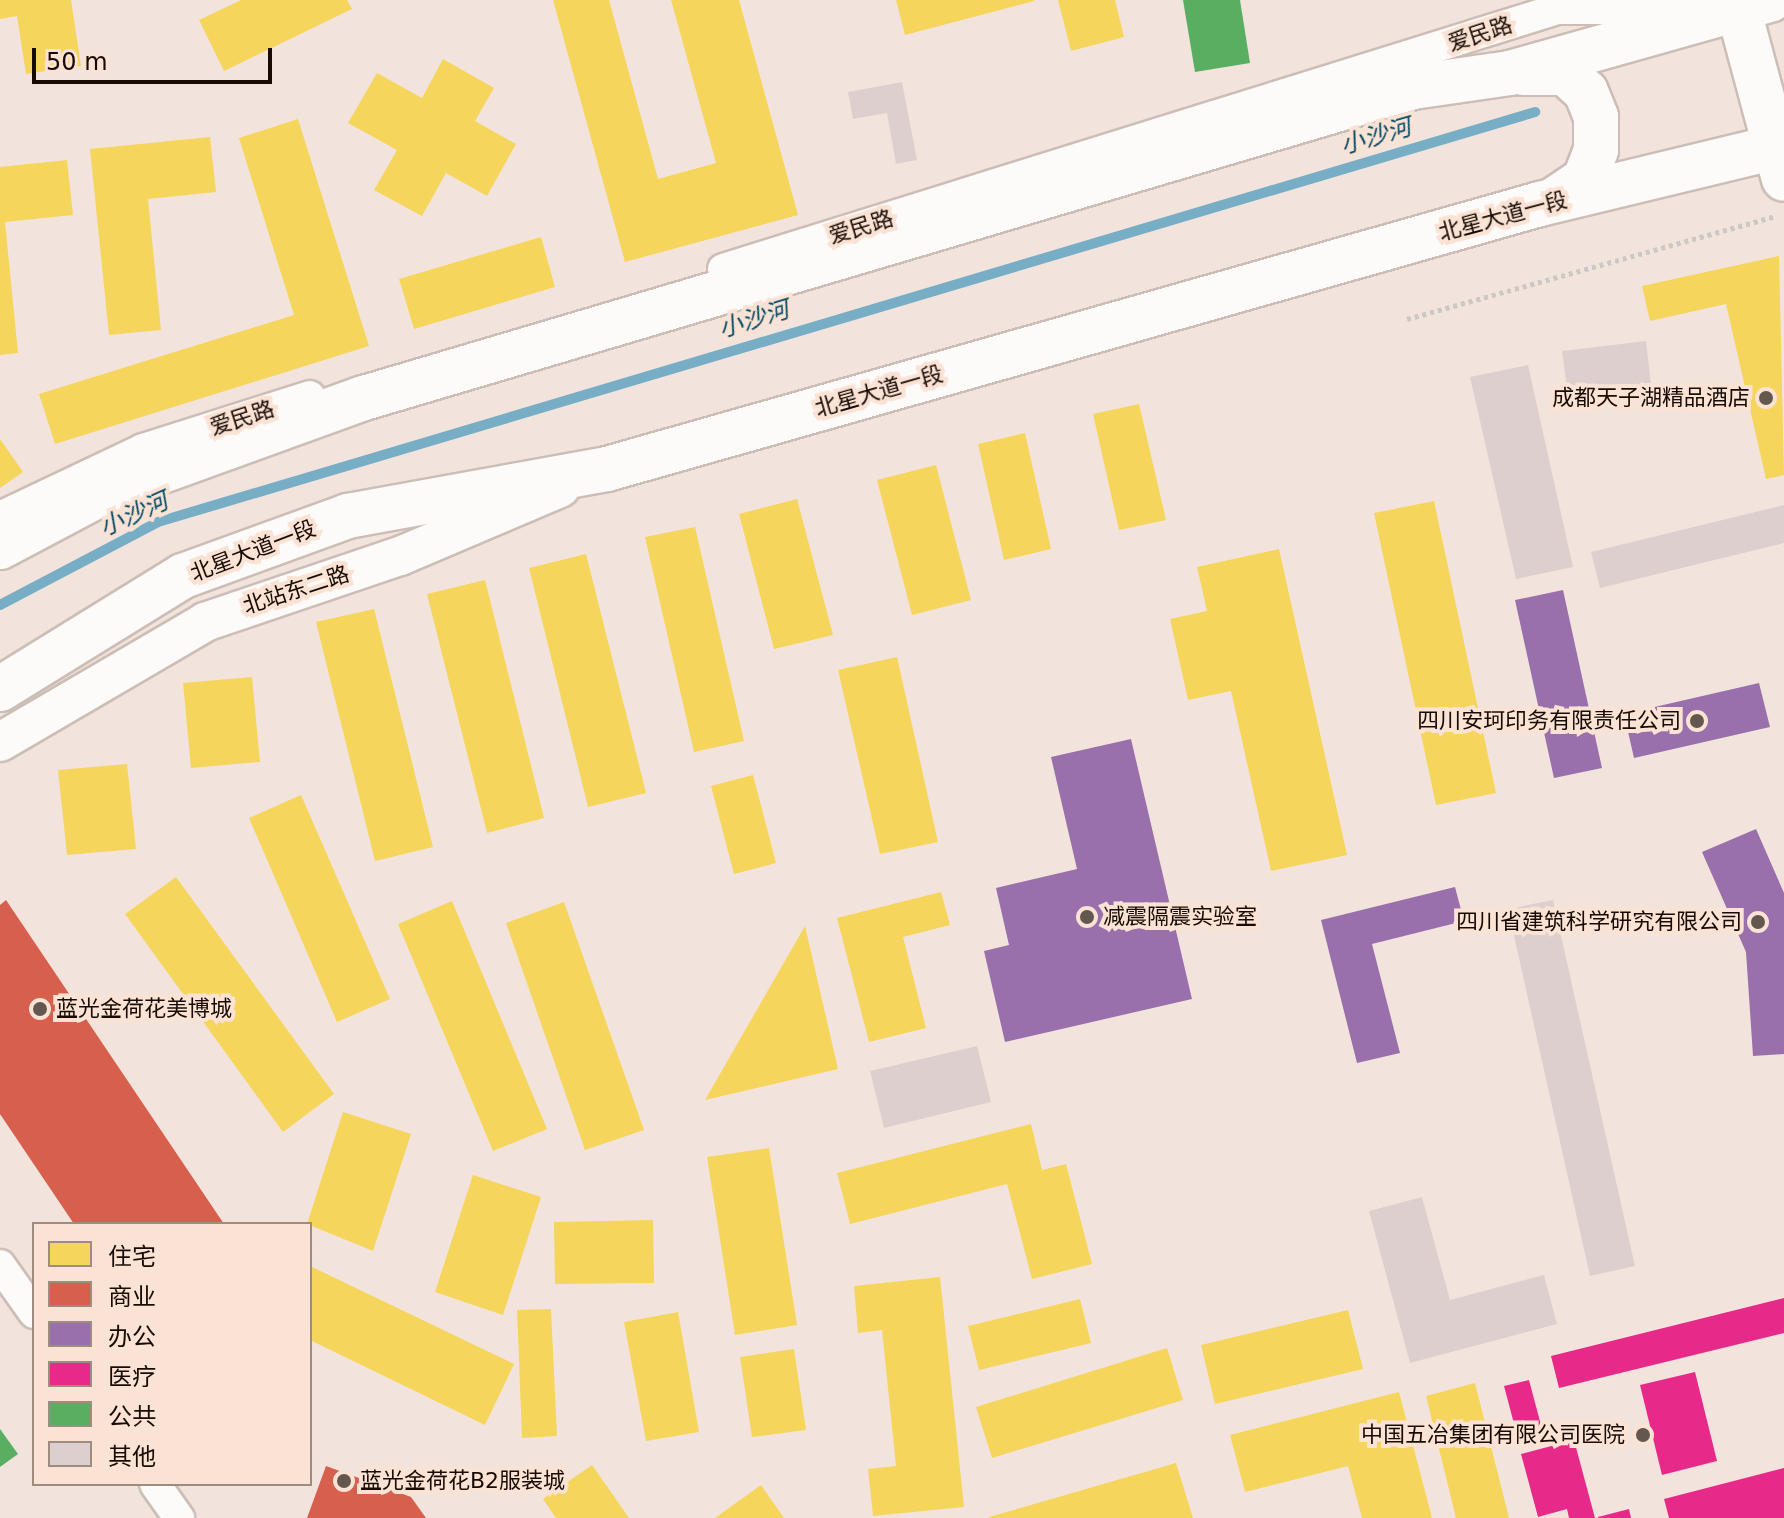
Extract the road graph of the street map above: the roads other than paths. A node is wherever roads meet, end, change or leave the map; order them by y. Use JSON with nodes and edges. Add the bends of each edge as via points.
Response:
{"nodes":[{"id":1,"x":1748,"y":3,"type":"edge"},
{"id":2,"x":1510,"y":73,"type":"junction"},
{"id":3,"x":1781,"y":157,"type":"edge"},
{"id":4,"x":1540,"y":204,"type":"junction"},
{"id":5,"x":607,"y":469,"type":"junction"},
{"id":6,"x":0,"y":517,"type":"edge"},
{"id":7,"x":0,"y":547,"type":"edge"},
{"id":8,"x":0,"y":689,"type":"edge"},
{"id":9,"x":0,"y":742,"type":"edge"},
{"id":10,"x":0,"y":1265,"type":"edge"},
{"id":11,"x":32,"y":1310,"type":"edge"},
{"id":12,"x":156,"y":1486,"type":"edge"},
{"id":13,"x":179,"y":1518,"type":"edge"}],
"edges":[{"from":1,"to":2,"type":"main road"},
{"from":1,"to":3,"type":"main road"},
{"from":1,"to":6,"type":"street","name":"爱民路","via":[[1558,9],[143,449]]},
{"from":2,"to":4,"type":"main road","via":[[1565,73],[1586,92],[1596,117],[1596,150],[1585,179]]},
{"from":2,"to":7,"type":"main road","via":[[1413,87],[350,403],[104,492]]},
{"from":3,"to":4,"type":"main road","name":"北星大道一段"},
{"from":4,"to":5,"type":"main road","name":"北星大道一段"},
{"from":5,"to":8,"type":"main road","name":"北星大道一段","via":[[348,516],[183,576]]},
{"from":5,"to":9,"type":"street","name":"北站东二路","via":[[400,556],[205,622]]},
{"from":10,"to":11,"type":"street"},
{"from":12,"to":13,"type":"street"}]}
